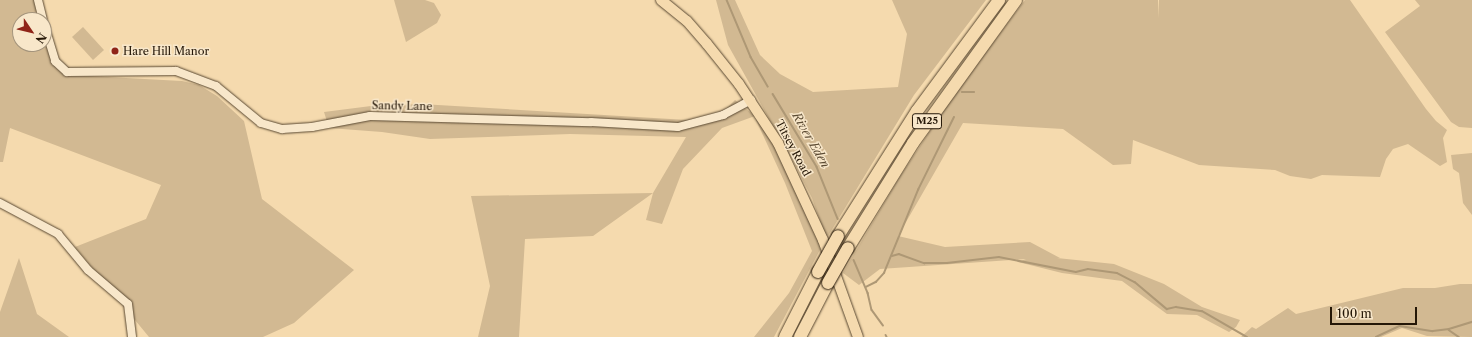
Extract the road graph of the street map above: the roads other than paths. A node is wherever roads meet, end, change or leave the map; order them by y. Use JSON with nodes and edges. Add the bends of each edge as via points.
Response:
{"nodes":[{"id":1,"x":38,"y":0,"type":"edge"},
{"id":2,"x":660,"y":0,"type":"edge"},
{"id":3,"x":999,"y":0,"type":"edge"},
{"id":4,"x":1016,"y":0,"type":"edge"},
{"id":5,"x":41,"y":12,"type":"edge"},
{"id":6,"x":52,"y":50,"type":"edge"},
{"id":7,"x":751,"y":100,"type":"junction"},
{"id":8,"x":0,"y":203,"type":"edge"},
{"id":9,"x":132,"y":337,"type":"edge"},
{"id":10,"x":785,"y":337,"type":"edge"},
{"id":11,"x":800,"y":337,"type":"edge"},
{"id":12,"x":858,"y":337,"type":"edge"}],
"edges":[{"from":1,"to":5,"type":"street"},
{"from":2,"to":7,"type":"main road","name":"Titsey Road","via":[[687,21]]},
{"from":3,"to":10,"type":"highway","number":"M25","bridge":true,"via":[[917,111],[838,236]]},
{"from":4,"to":11,"type":"highway","number":"M25","bridge":true,"via":[[913,142],[848,248]]},
{"from":6,"to":7,"type":"street","name":"Sandy Lane","via":[[55,60],[67,72],[176,71],[216,86],[260,123],[282,129],[312,127],[370,116],[678,127],[723,115]]},
{"from":7,"to":12,"type":"main road","name":"Titsey Road","via":[[778,143],[805,196]]},
{"from":8,"to":9,"type":"street","via":[[58,234],[88,270],[128,304]]}]}
